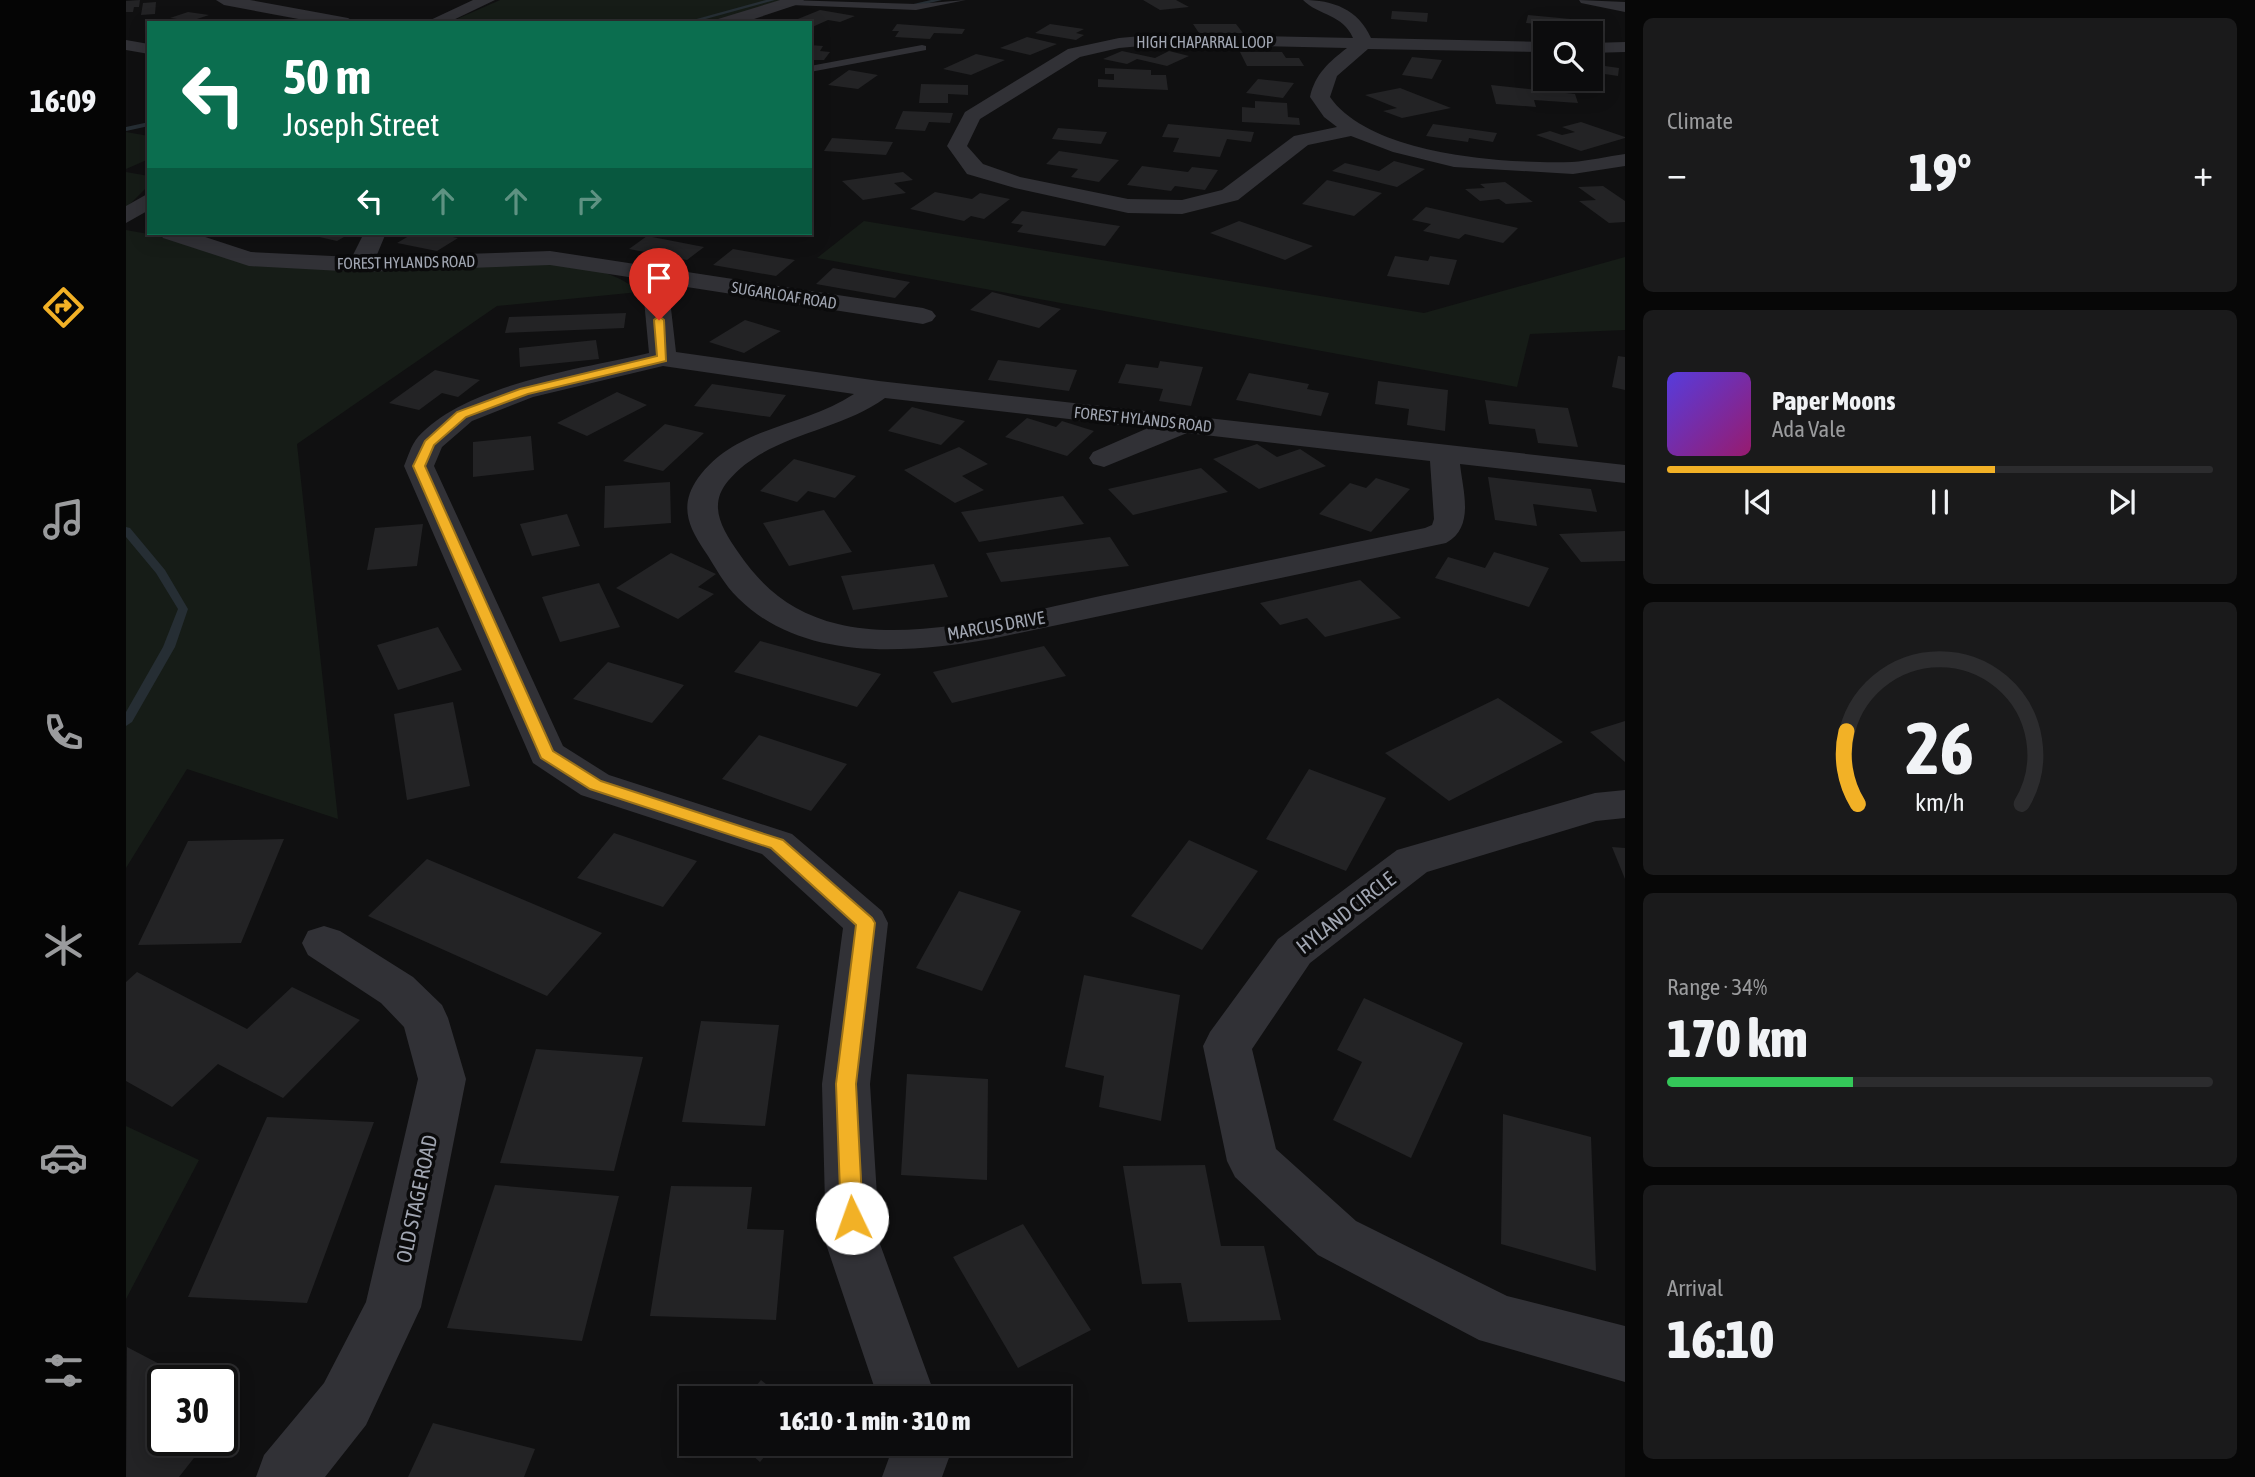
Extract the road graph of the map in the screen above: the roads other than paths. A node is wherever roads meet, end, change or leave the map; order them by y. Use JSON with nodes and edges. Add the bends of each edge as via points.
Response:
{"nodes":[{"id":1,"x":224,"y":0,"type":"edge"},
{"id":2,"x":487,"y":0,"type":"edge"},
{"id":3,"x":961,"y":0,"type":"edge"},
{"id":4,"x":1311,"y":0,"type":"edge"},
{"id":5,"x":1587,"y":0,"type":"edge"},
{"id":6,"x":794,"y":1,"type":"edge"},
{"id":7,"x":1625,"y":7,"type":"edge"},
{"id":8,"x":337,"y":21,"type":"edge"},
{"id":9,"x":437,"y":21,"type":"edge"},
{"id":10,"x":730,"y":21,"type":"edge"},
{"id":11,"x":1364,"y":43,"type":"junction"},
{"id":12,"x":126,"y":45,"type":"edge"},
{"id":13,"x":1533,"y":47,"type":"edge"},
{"id":14,"x":1625,"y":47,"type":"edge"},
{"id":15,"x":922,"y":48,"type":"dead end"},
{"id":16,"x":1603,"y":48,"type":"edge"},
{"id":17,"x":147,"y":49,"type":"edge"},
{"id":18,"x":812,"y":69,"type":"edge"},
{"id":19,"x":1353,"y":130,"type":"junction"},
{"id":20,"x":1625,"y":160,"type":"edge"},
{"id":21,"x":147,"y":201,"type":"edge"},
{"id":22,"x":126,"y":216,"type":"edge"},
{"id":23,"x":126,"y":226,"type":"edge"},
{"id":24,"x":147,"y":229,"type":"edge"},
{"id":25,"x":178,"y":235,"type":"edge"},
{"id":26,"x":374,"y":235,"type":"edge"},
{"id":27,"x":360,"y":265,"type":"junction"},
{"id":28,"x":645,"y":274,"type":"junction"},
{"id":29,"x":923,"y":317,"type":"dead end"},
{"id":30,"x":663,"y":358,"type":"junction"},
{"id":31,"x":879,"y":389,"type":"junction"},
{"id":32,"x":1184,"y":423,"type":"junction"},
{"id":33,"x":1444,"y":452,"type":"junction"},
{"id":34,"x":1104,"y":458,"type":"dead end"},
{"id":35,"x":1625,"y":474,"type":"edge"},
{"id":36,"x":1625,"y":804,"type":"edge"},
{"id":37,"x":324,"y":943,"type":"dead end"},
{"id":38,"x":1625,"y":1354,"type":"edge"},
{"id":39,"x":903,"y":1386,"type":"edge"},
{"id":40,"x":919,"y":1456,"type":"edge"},
{"id":41,"x":286,"y":1477,"type":"edge"},
{"id":42,"x":912,"y":1477,"type":"edge"}],
"edges":[{"from":1,"to":8,"type":"street"},
{"from":2,"to":9,"type":"street"},
{"from":3,"to":6,"type":"lane","via":[[916,7]]},
{"from":4,"to":11,"type":"street","via":[[1346,14],[1360,29]]},
{"from":5,"to":7,"type":"street"},
{"from":6,"to":10,"type":"street"},
{"from":11,"to":13,"type":"street","name":"HIGH CHAPARRAL LOOP"},
{"from":11,"to":19,"type":"street","via":[[1321,82],[1320,97],[1331,113]]},
{"from":11,"to":19,"type":"street","name":"HIGH CHAPARRAL LOOP","via":[[1164,39],[1074,53],[972,116],[957,146],[975,169],[1015,182],[1128,206],[1182,207],[1230,195],[1301,140]]},
{"from":12,"to":17,"type":"street"},
{"from":14,"to":16,"type":"street"},
{"from":15,"to":18,"type":"lane"},
{"from":19,"to":20,"type":"street","via":[[1454,161],[1561,168]]},
{"from":21,"to":22,"type":"street"},
{"from":23,"to":24,"type":"street"},
{"from":25,"to":27,"type":"street","name":"FOREST HYLANDS ROAD","via":[[249,260]]},
{"from":26,"to":27,"type":"street"},
{"from":27,"to":28,"type":"street","name":"FOREST HYLANDS ROAD","via":[[550,258]]},
{"from":28,"to":29,"type":"street","name":"SUGARLOAF ROAD"},
{"from":28,"to":30,"type":"street","via":[[657,300]]},
{"from":30,"to":31,"type":"street","name":"FOREST HYLANDS ROAD"},
{"from":30,"to":39,"type":"street","via":[[524,391],[462,415],[429,443],[419,466],[547,754],[595,785],[777,844],[866,923],[846,1084],[853,1244]]},
{"from":31,"to":32,"type":"street","name":"FOREST HYLANDS ROAD"},
{"from":31,"to":33,"type":"street","name":"MARCUS DRIVE","via":[[862,405],[775,435],[741,452],[717,474],[702,497],[701,524],[751,593],[784,615],[869,639],[962,635],[1435,536],[1446,530],[1450,519]]},
{"from":32,"to":33,"type":"street","name":"FOREST HYLANDS ROAD"},
{"from":32,"to":34,"type":"street"},
{"from":33,"to":35,"type":"street","name":"FOREST HYLANDS ROAD"},
{"from":36,"to":38,"type":"street","name":"HYLAND CIRCLE","via":[[1595,807],[1412,861],[1294,951],[1227,1046],[1253,1161],[1337,1238],[1499,1321]]},
{"from":37,"to":41,"type":"street","name":"OLD STAGE ROAD","via":[[397,990],[425,1018],[442,1079],[393,1307],[345,1404]]},
{"from":40,"to":42,"type":"street"}]}
